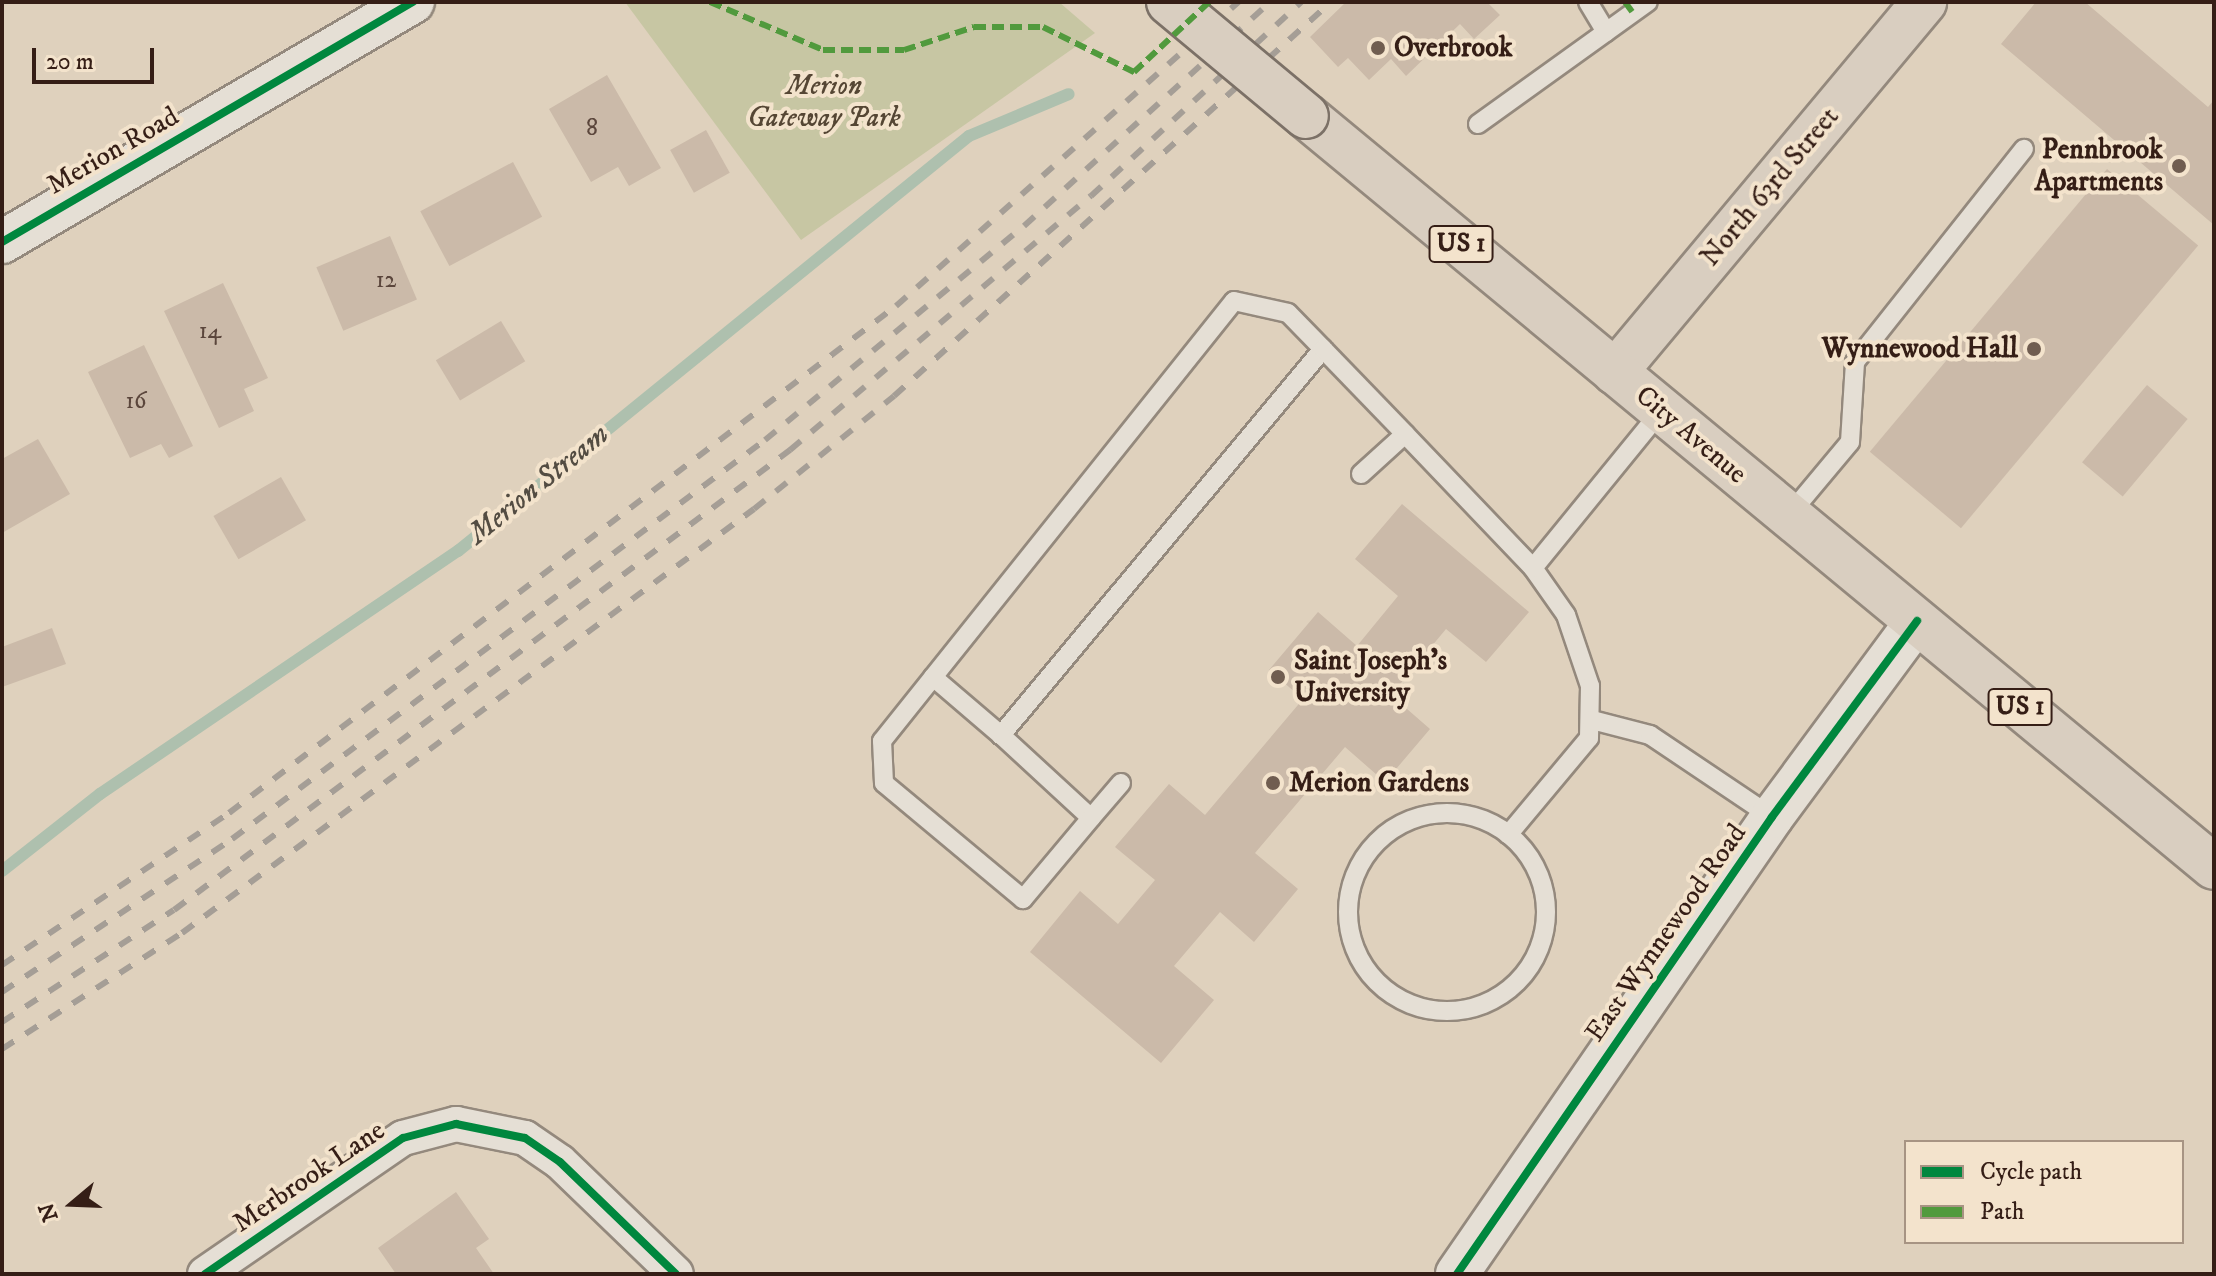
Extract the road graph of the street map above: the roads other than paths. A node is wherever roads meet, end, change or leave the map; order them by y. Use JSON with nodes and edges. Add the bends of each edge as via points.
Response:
{"nodes":[{"id":1,"x":413,"y":2,"type":"edge"},
{"id":2,"x":1169,"y":2,"type":"edge"},
{"id":3,"x":1588,"y":2,"type":"edge"},
{"id":4,"x":1648,"y":2,"type":"edge"},
{"id":5,"x":1924,"y":2,"type":"edge"},
{"id":6,"x":1606,"y":32,"type":"junction"},
{"id":7,"x":1478,"y":124,"type":"dead end"},
{"id":8,"x":2024,"y":149,"type":"dead end"},
{"id":9,"x":2,"y":242,"type":"edge"},
{"id":10,"x":1323,"y":349,"type":"junction"},
{"id":11,"x":1615,"y":372,"type":"junction"},
{"id":12,"x":1662,"y":410,"type":"junction"},
{"id":13,"x":1405,"y":434,"type":"junction"},
{"id":14,"x":1361,"y":474,"type":"dead end"},
{"id":15,"x":1789,"y":515,"type":"junction"},
{"id":16,"x":1533,"y":568,"type":"junction"},
{"id":17,"x":1917,"y":621,"type":"junction"},
{"id":18,"x":933,"y":677,"type":"junction"},
{"id":19,"x":1592,"y":720,"type":"junction"},
{"id":20,"x":1001,"y":735,"type":"junction"},
{"id":21,"x":1121,"y":783,"type":"dead end"},
{"id":22,"x":1772,"y":817,"type":"junction"},
{"id":23,"x":1091,"y":818,"type":"junction"},
{"id":24,"x":1508,"y":835,"type":"junction"},
{"id":25,"x":2214,"y":867,"type":"edge"},
{"id":26,"x":654,"y":1267,"type":"edge"},
{"id":27,"x":205,"y":1274,"type":"edge"},
{"id":28,"x":1457,"y":1274,"type":"edge"}],
"edges":[{"from":1,"to":9,"type":"street","name":"Merion Road"},
{"from":2,"to":11,"type":"main road","name":"City Avenue","number":"US 1","bridge":true},
{"from":3,"to":6,"type":"lane"},
{"from":4,"to":6,"type":"lane"},
{"from":5,"to":11,"type":"main road","name":"North 63rd Street"},
{"from":6,"to":7,"type":"lane"},
{"from":8,"to":15,"type":"lane","via":[[1855,362],[1850,442]]},
{"from":10,"to":13,"type":"lane"},
{"from":10,"to":18,"type":"lane","via":[[1288,313],[1234,301]]},
{"from":10,"to":20,"type":"lane"},
{"from":11,"to":12,"type":"main road","name":"City Avenue","number":"US 1"},
{"from":12,"to":15,"type":"main road","name":"City Avenue","number":"US 1"},
{"from":12,"to":16,"type":"lane"},
{"from":13,"to":14,"type":"lane"},
{"from":13,"to":16,"type":"lane"},
{"from":15,"to":17,"type":"main road","name":"City Avenue","number":"US 1"},
{"from":16,"to":19,"type":"lane","via":[[1576,640],[1590,686]]},
{"from":17,"to":22,"type":"street","name":"East Wynnewood Road"},
{"from":17,"to":25,"type":"main road","name":"City Avenue","number":"US 1"},
{"from":18,"to":20,"type":"lane"},
{"from":18,"to":23,"type":"lane","via":[[882,741],[884,783],[1023,899]]},
{"from":19,"to":22,"type":"lane","via":[[1650,735]]},
{"from":19,"to":24,"type":"lane","via":[[1589,738]]},
{"from":20,"to":23,"type":"lane"},
{"from":21,"to":23,"type":"lane"},
{"from":22,"to":28,"type":"street","name":"East Wynnewood Road"},
{"from":24,"to":24,"type":"lane","via":[[1463,813],[1428,813],[1395,825],[1365,856],[1349,889],[1348,924],[1364,968],[1388,992],[1417,1007],[1452,1012],[1486,1004],[1515,985],[1537,956],[1546,922],[1543,888],[1522,845]]},
{"from":26,"to":27,"type":"street","name":"Merbrook Lane","via":[[560,1162],[525,1138],[456,1124],[403,1138]]}]}
